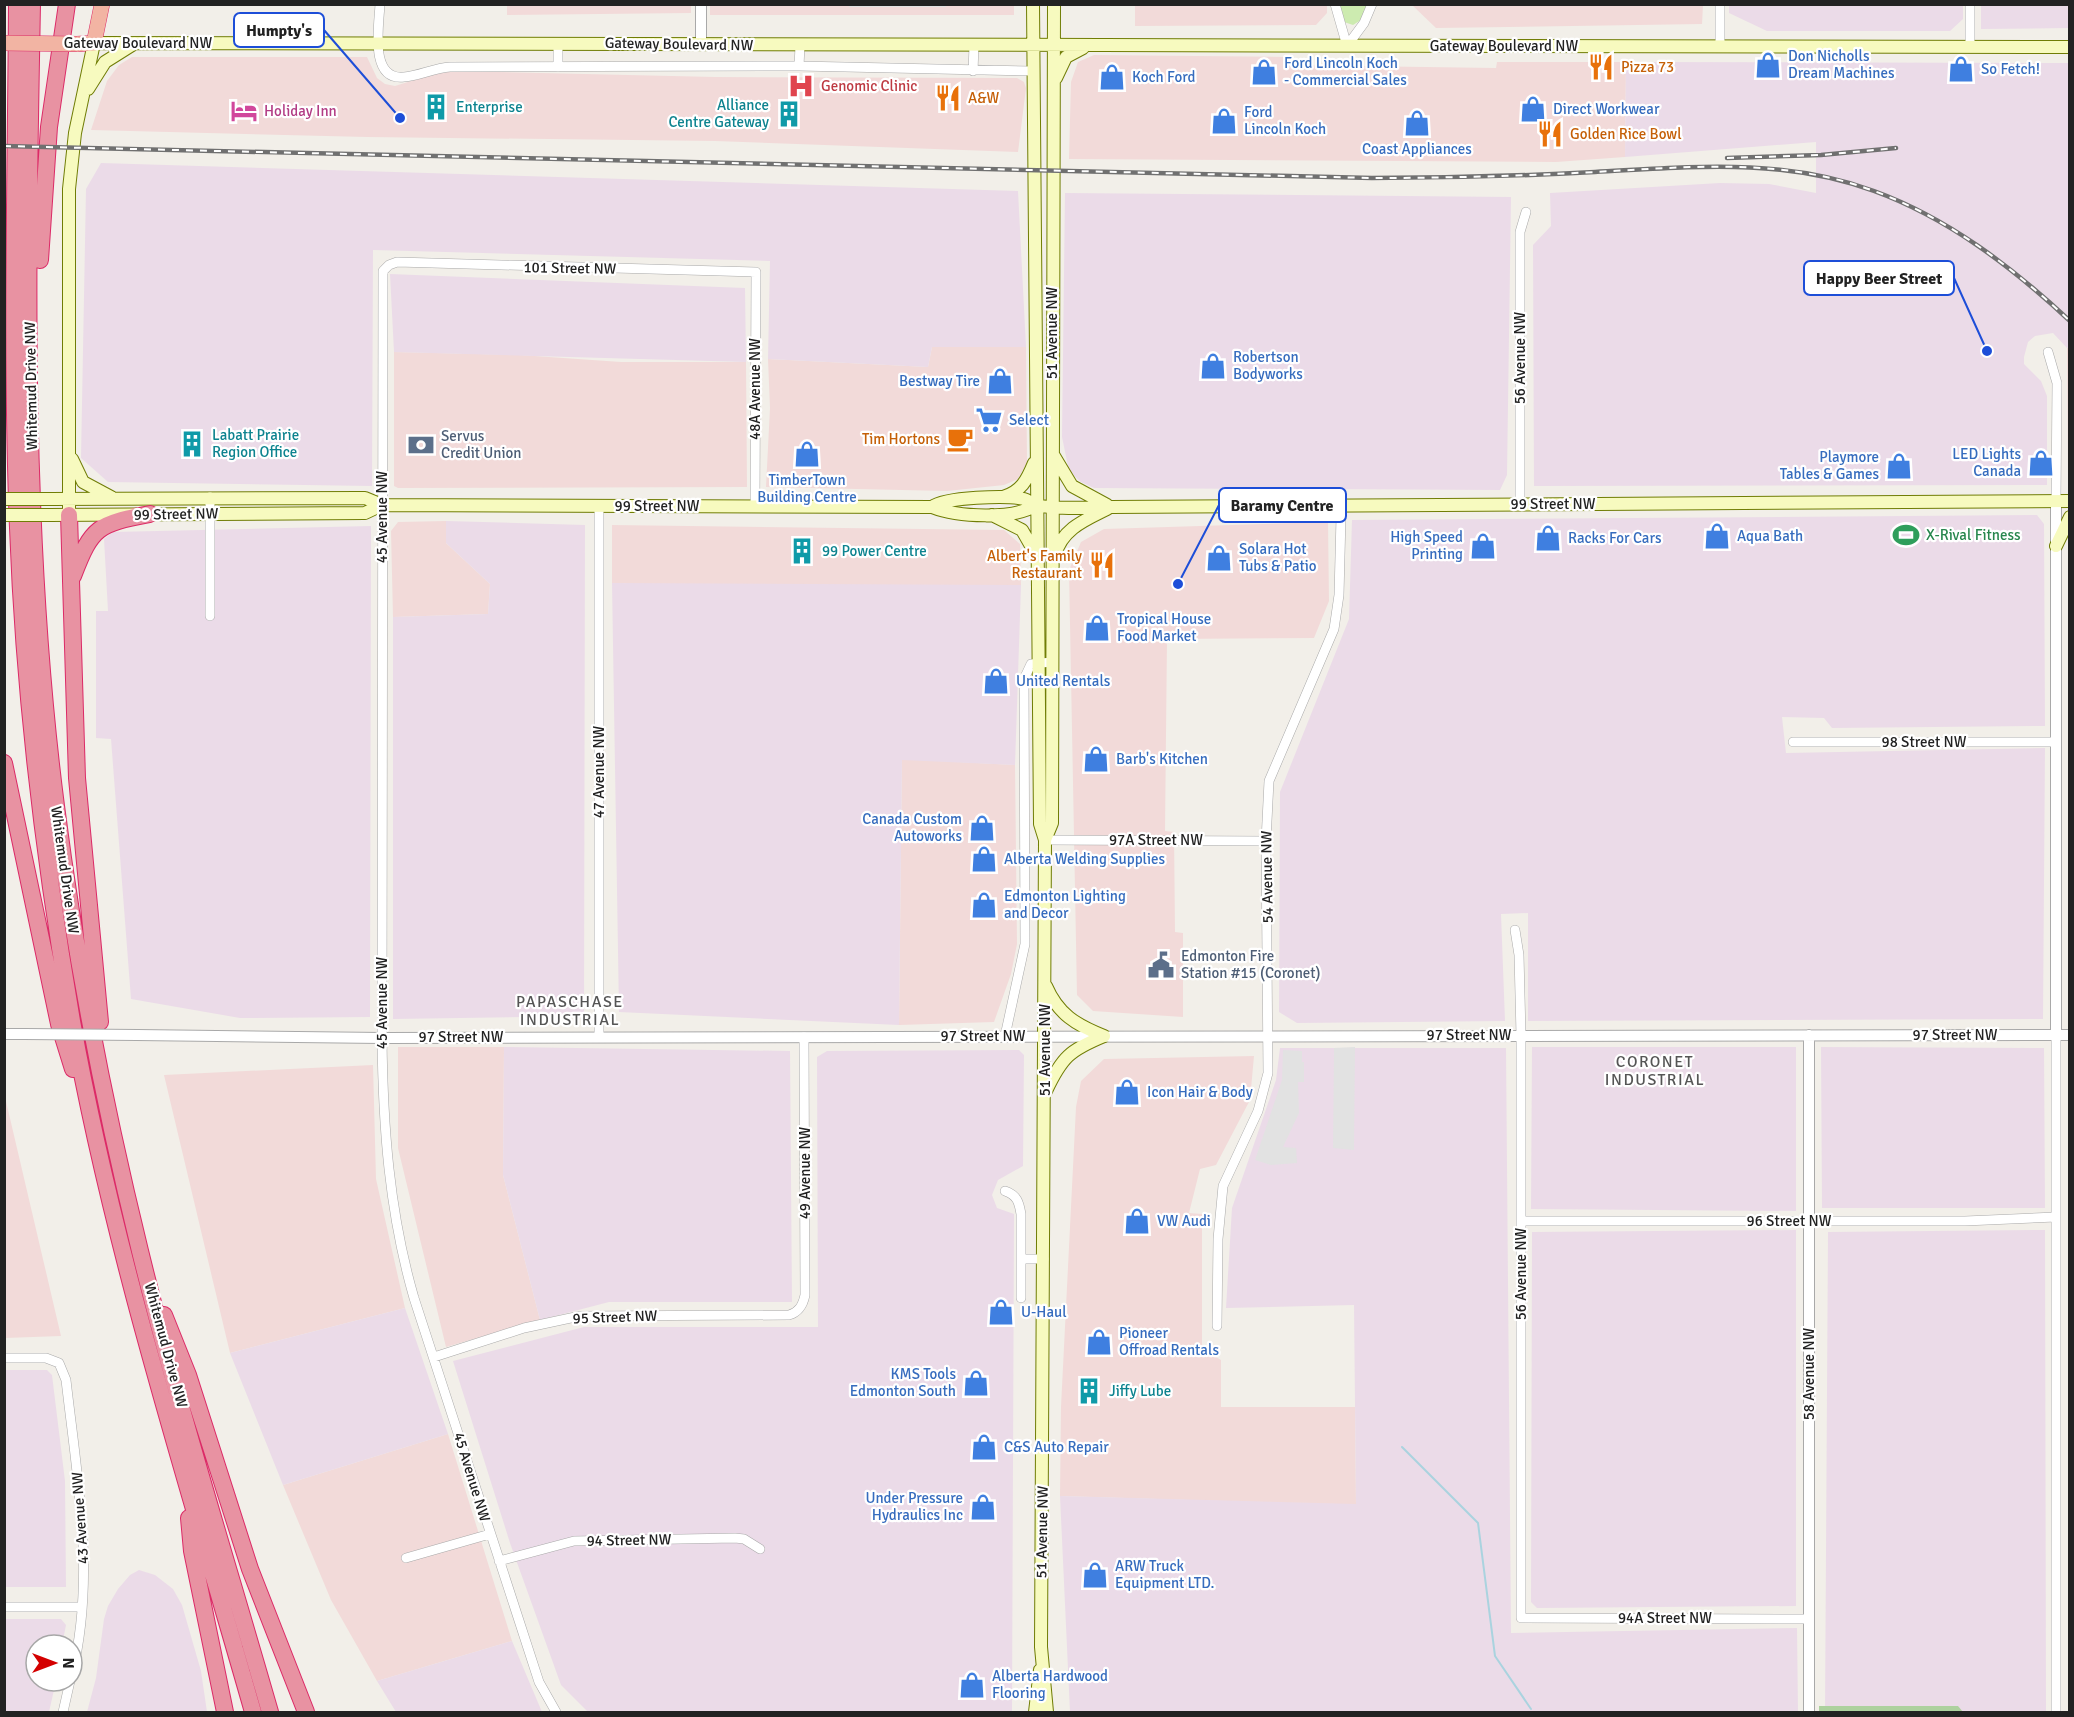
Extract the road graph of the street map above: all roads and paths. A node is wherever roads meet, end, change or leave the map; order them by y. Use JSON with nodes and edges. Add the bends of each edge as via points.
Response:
{"nodes":[{"id":1,"x":17,"y":4,"type":"edge"},
{"id":2,"x":32,"y":4,"type":"edge"},
{"id":3,"x":67,"y":4,"type":"edge"},
{"id":4,"x":102,"y":4,"type":"edge"},
{"id":5,"x":380,"y":4,"type":"edge"},
{"id":6,"x":701,"y":4,"type":"edge"},
{"id":7,"x":1033,"y":4,"type":"edge"},
{"id":8,"x":1054,"y":4,"type":"edge"},
{"id":9,"x":1335,"y":4,"type":"edge"},
{"id":10,"x":1372,"y":4,"type":"edge"},
{"id":11,"x":1720,"y":4,"type":"edge"},
{"id":12,"x":1970,"y":4,"type":"edge"},
{"id":13,"x":4,"y":43,"type":"edge"},
{"id":14,"x":137,"y":43,"type":"junction"},
{"id":15,"x":380,"y":43,"type":"junction"},
{"id":16,"x":558,"y":43,"type":"junction"},
{"id":17,"x":701,"y":43,"type":"junction"},
{"id":18,"x":94,"y":44,"type":"junction"},
{"id":19,"x":1054,"y":45,"type":"junction"},
{"id":20,"x":800,"y":46,"type":"junction"},
{"id":21,"x":974,"y":46,"type":"junction"},
{"id":22,"x":1032,"y":46,"type":"junction"},
{"id":23,"x":1089,"y":46,"type":"junction"},
{"id":24,"x":1347,"y":46,"type":"junction"},
{"id":25,"x":1720,"y":46,"type":"junction"},
{"id":26,"x":1970,"y":46,"type":"junction"},
{"id":27,"x":2070,"y":47,"type":"edge"},
{"id":28,"x":799,"y":66,"type":"junction"},
{"id":29,"x":558,"y":67,"type":"junction"},
{"id":30,"x":974,"y":71,"type":"junction"},
{"id":31,"x":1032,"y":71,"type":"junction"},
{"id":32,"x":1054,"y":99,"type":"junction"},
{"id":33,"x":75,"y":133,"type":"junction"},
{"id":34,"x":1526,"y":212,"type":"dead end"},
{"id":35,"x":386,"y":267,"type":"joint"},
{"id":36,"x":756,"y":272,"type":"joint"},
{"id":37,"x":4,"y":303,"type":"edge"},
{"id":38,"x":2048,"y":352,"type":"dead end"},
{"id":39,"x":22,"y":368,"type":"junction"},
{"id":40,"x":68,"y":449,"type":"junction"},
{"id":41,"x":1052,"y":450,"type":"junction"},
{"id":42,"x":1036,"y":458,"type":"junction"},
{"id":43,"x":210,"y":497,"type":"junction"},
{"id":44,"x":993,"y":498,"type":"junction"},
{"id":45,"x":4,"y":499,"type":"edge"},
{"id":46,"x":117,"y":499,"type":"junction"},
{"id":47,"x":2056,"y":501,"type":"junction"},
{"id":48,"x":2070,"y":501,"type":"edge"},
{"id":49,"x":382,"y":504,"type":"junction"},
{"id":50,"x":1520,"y":504,"type":"junction"},
{"id":51,"x":1036,"y":505,"type":"junction"},
{"id":52,"x":1052,"y":505,"type":"junction"},
{"id":53,"x":1338,"y":505,"type":"junction"},
{"id":54,"x":599,"y":506,"type":"junction"},
{"id":55,"x":69,"y":507,"type":"junction"},
{"id":56,"x":755,"y":507,"type":"junction"},
{"id":57,"x":932,"y":507,"type":"junction"},
{"id":58,"x":1111,"y":507,"type":"junction"},
{"id":59,"x":210,"y":513,"type":"junction"},
{"id":60,"x":150,"y":514,"type":"junction"},
{"id":61,"x":988,"y":514,"type":"junction"},
{"id":62,"x":4,"y":515,"type":"edge"},
{"id":63,"x":2070,"y":517,"type":"edge"},
{"id":64,"x":2056,"y":546,"type":"junction"},
{"id":65,"x":1036,"y":558,"type":"junction"},
{"id":66,"x":1052,"y":568,"type":"junction"},
{"id":67,"x":69,"y":585,"type":"junction"},
{"id":68,"x":210,"y":616,"type":"dead end"},
{"id":69,"x":1037,"y":662,"type":"junction"},
{"id":70,"x":1052,"y":662,"type":"junction"},
{"id":71,"x":1793,"y":742,"type":"dead end"},
{"id":72,"x":2056,"y":742,"type":"junction"},
{"id":73,"x":4,"y":763,"type":"edge"},
{"id":74,"x":1046,"y":840,"type":"junction"},
{"id":75,"x":1266,"y":841,"type":"junction"},
{"id":76,"x":1515,"y":930,"type":"dead end"},
{"id":77,"x":1045,"y":982,"type":"junction"},
{"id":78,"x":4,"y":1034,"type":"edge"},
{"id":79,"x":1521,"y":1035,"type":"junction"},
{"id":80,"x":1809,"y":1035,"type":"junction"},
{"id":81,"x":2056,"y":1035,"type":"junction"},
{"id":82,"x":2070,"y":1035,"type":"edge"},
{"id":83,"x":1005,"y":1036,"type":"junction"},
{"id":84,"x":1045,"y":1036,"type":"junction"},
{"id":85,"x":1104,"y":1036,"type":"junction"},
{"id":86,"x":1269,"y":1036,"type":"junction"},
{"id":87,"x":599,"y":1037,"type":"junction"},
{"id":88,"x":804,"y":1037,"type":"junction"},
{"id":89,"x":382,"y":1038,"type":"junction"},
{"id":90,"x":100,"y":1080,"type":"junction"},
{"id":91,"x":1045,"y":1095,"type":"junction"},
{"id":92,"x":94,"y":1126,"type":"junction"},
{"id":93,"x":1005,"y":1191,"type":"dead end"},
{"id":94,"x":2056,"y":1217,"type":"junction"},
{"id":95,"x":1521,"y":1221,"type":"junction"},
{"id":96,"x":1809,"y":1221,"type":"junction"},
{"id":97,"x":1021,"y":1259,"type":"junction"},
{"id":98,"x":1044,"y":1259,"type":"junction"},
{"id":99,"x":149,"y":1287,"type":"junction"},
{"id":100,"x":1021,"y":1298,"type":"dead end"},
{"id":101,"x":800,"y":1309,"type":"joint"},
{"id":102,"x":1217,"y":1326,"type":"dead end"},
{"id":103,"x":434,"y":1357,"type":"junction"},
{"id":104,"x":4,"y":1358,"type":"edge"},
{"id":105,"x":185,"y":1475,"type":"junction"},
{"id":106,"x":489,"y":1534,"type":"junction"},
{"id":107,"x":760,"y":1549,"type":"dead end"},
{"id":108,"x":406,"y":1558,"type":"dead end"},
{"id":109,"x":499,"y":1561,"type":"junction"},
{"id":110,"x":4,"y":1607,"type":"edge"},
{"id":111,"x":81,"y":1607,"type":"junction"},
{"id":112,"x":1521,"y":1618,"type":"joint"},
{"id":113,"x":1809,"y":1619,"type":"junction"},
{"id":114,"x":78,"y":1633,"type":"edge"},
{"id":115,"x":1041,"y":1660,"type":"junction"},
{"id":116,"x":67,"y":1693,"type":"edge"},
{"id":117,"x":63,"y":1713,"type":"edge"},
{"id":118,"x":225,"y":1713,"type":"edge"},
{"id":119,"x":253,"y":1713,"type":"edge"},
{"id":120,"x":270,"y":1713,"type":"edge"},
{"id":121,"x":306,"y":1713,"type":"edge"},
{"id":122,"x":556,"y":1713,"type":"edge"},
{"id":123,"x":1035,"y":1713,"type":"edge"},
{"id":124,"x":1047,"y":1713,"type":"edge"},
{"id":125,"x":1809,"y":1713,"type":"edge"},
{"id":126,"x":2056,"y":1713,"type":"edge"}],
"edges":[{"from":1,"to":39,"type":"highway","name":"Whitemud Drive NW"},
{"from":2,"to":39,"type":"highway","name":"Whitemud Drive NW"},
{"from":3,"to":39,"type":"highway","via":[[49,127],[38,309]]},
{"from":4,"to":18,"type":"highway"},
{"from":5,"to":15,"type":"street"},
{"from":6,"to":17,"type":"street"},
{"from":7,"to":22,"type":"main road","name":"51 Avenue NW"},
{"from":8,"to":19,"type":"main road","name":"51 Avenue NW"},
{"from":9,"to":24,"type":"street"},
{"from":10,"to":24,"type":"street"},
{"from":11,"to":25,"type":"street"},
{"from":12,"to":26,"type":"street"},
{"from":13,"to":18,"type":"highway","name":"Gateway Boulevard NW","bridge":true},
{"from":14,"to":15,"type":"main road","name":"Gateway Boulevard NW"},
{"from":14,"to":18,"type":"main road","name":"Gateway Boulevard NW"},
{"from":14,"to":33,"type":"main road","via":[[113,55],[101,67],[83,101]]},
{"from":15,"to":16,"type":"main road","name":"Gateway Boulevard NW"},
{"from":15,"to":29,"type":"street","name":"Gateway Boulevard NW","via":[[380,63],[396,77],[450,67]]},
{"from":16,"to":17,"type":"main road","name":"Gateway Boulevard NW"},
{"from":16,"to":29,"type":"street"},
{"from":17,"to":20,"type":"main road","name":"Gateway Boulevard NW"},
{"from":18,"to":33,"type":"main road"},
{"from":19,"to":22,"type":"main road","name":"Gateway Boulevard NW"},
{"from":19,"to":23,"type":"main road","name":"Gateway Boulevard NW"},
{"from":19,"to":32,"type":"main road","name":"51 Avenue NW"},
{"from":20,"to":21,"type":"main road","name":"Gateway Boulevard NW"},
{"from":20,"to":28,"type":"street"},
{"from":21,"to":22,"type":"main road","name":"Gateway Boulevard NW"},
{"from":21,"to":30,"type":"street"},
{"from":22,"to":31,"type":"main road","name":"51 Avenue NW"},
{"from":23,"to":24,"type":"main road","name":"Gateway Boulevard NW"},
{"from":23,"to":32,"type":"main road","via":[[1076,50],[1063,61],[1056,74]]},
{"from":24,"to":25,"type":"main road","name":"Gateway Boulevard NW"},
{"from":25,"to":26,"type":"main road","name":"Gateway Boulevard NW"},
{"from":26,"to":27,"type":"main road","name":"Gateway Boulevard NW"},
{"from":28,"to":29,"type":"street","name":"Gateway Boulevard NW"},
{"from":28,"to":30,"type":"street","name":"Gateway Boulevard NW"},
{"from":30,"to":31,"type":"street","name":"Gateway Boulevard NW"},
{"from":31,"to":32,"type":"main road","via":[[1043,76]]},
{"from":31,"to":42,"type":"main road","name":"51 Avenue NW"},
{"from":32,"to":41,"type":"main road","name":"51 Avenue NW"},
{"from":33,"to":40,"type":"main road","via":[[69,204]]},
{"from":34,"to":50,"type":"street","name":"56 Avenue NW","via":[[1520,232]]},
{"from":35,"to":36,"type":"street","name":"101 Street NW","via":[[397,262]]},
{"from":35,"to":49,"type":"street","name":"45 Avenue NW","via":[[382,275]]},
{"from":36,"to":56,"type":"street","name":"48A Avenue NW"},
{"from":37,"to":39,"type":"highway"},
{"from":38,"to":47,"type":"street","via":[[2057,383]]},
{"from":39,"to":90,"type":"highway","name":"Whitemud Drive NW","via":[[44,702],[69,901]]},
{"from":39,"to":92,"type":"highway","name":"Whitemud Drive NW","via":[[18,528],[34,752],[65,976]]},
{"from":40,"to":46,"type":"main road","via":[[83,482]]},
{"from":40,"to":55,"type":"main road"},
{"from":41,"to":52,"type":"main road","name":"51 Avenue NW"},
{"from":41,"to":58,"type":"main road","via":[[1072,486]]},
{"from":42,"to":44,"type":"main road","via":[[1019,489]]},
{"from":42,"to":51,"type":"main road","name":"51 Avenue NW"},
{"from":43,"to":46,"type":"main road","name":"99 Street NW"},
{"from":43,"to":49,"type":"main road","name":"99 Street NW","via":[[365,498]]},
{"from":43,"to":59,"type":"street"},
{"from":44,"to":51,"type":"main road","name":"99 Street NW","via":[[1023,499]]},
{"from":44,"to":57,"type":"main road","name":"99 Street NW","via":[[951,499]]},
{"from":45,"to":55,"type":"main road","name":"99 Street NW","bridge":true,"via":[[49,499]]},
{"from":46,"to":55,"type":"main road","name":"99 Street NW"},
{"from":47,"to":48,"type":"main road","name":"99 Street NW"},
{"from":47,"to":50,"type":"main road","name":"99 Street NW"},
{"from":47,"to":64,"type":"street"},
{"from":49,"to":54,"type":"main road","name":"99 Street NW"},
{"from":49,"to":59,"type":"main road","name":"99 Street NW","via":[[365,513]]},
{"from":49,"to":89,"type":"street","name":"45 Avenue NW"},
{"from":50,"to":53,"type":"main road","name":"99 Street NW"},
{"from":51,"to":52,"type":"main road","name":"99 Street NW"},
{"from":51,"to":61,"type":"main road","name":"99 Street NW","via":[[1025,512]]},
{"from":51,"to":65,"type":"main road","name":"51 Avenue NW"},
{"from":52,"to":58,"type":"main road","name":"99 Street NW"},
{"from":52,"to":66,"type":"main road","name":"51 Avenue NW"},
{"from":53,"to":58,"type":"main road","name":"99 Street NW"},
{"from":53,"to":75,"type":"street","name":"54 Avenue NW","via":[[1338,613],[1273,768]]},
{"from":54,"to":56,"type":"main road","name":"99 Street NW"},
{"from":54,"to":87,"type":"street","name":"47 Avenue NW"},
{"from":55,"to":60,"type":"main road","name":"99 Street NW"},
{"from":55,"to":62,"type":"main road","name":"99 Street NW","bridge":true,"via":[[50,515]]},
{"from":55,"to":67,"type":"highway"},
{"from":56,"to":57,"type":"main road","name":"99 Street NW"},
{"from":57,"to":61,"type":"main road","name":"99 Street NW","via":[[949,513]]},
{"from":58,"to":66,"type":"main road","via":[[1084,520],[1062,537]]},
{"from":59,"to":60,"type":"main road","name":"99 Street NW"},
{"from":59,"to":68,"type":"street"},
{"from":60,"to":67,"type":"highway","via":[[106,524],[95,532]]},
{"from":61,"to":65,"type":"main road","via":[[1022,530]]},
{"from":63,"to":64,"type":"main road"},
{"from":64,"to":72,"type":"street"},
{"from":65,"to":69,"type":"main road","name":"51 Avenue NW"},
{"from":66,"to":70,"type":"main road","name":"51 Avenue NW"},
{"from":67,"to":90,"type":"highway","via":[[77,778],[101,1033]]},
{"from":69,"to":70,"type":"street"},
{"from":69,"to":74,"type":"main road","name":"51 Avenue NW","via":[[1040,824]]},
{"from":69,"to":83,"type":"street","name":"51 Avenue NW","via":[[1030,664],[1024,679],[1025,944]]},
{"from":70,"to":74,"type":"main road","name":"51 Avenue NW","via":[[1052,823]]},
{"from":71,"to":72,"type":"street","name":"98 Street NW"},
{"from":72,"to":81,"type":"street"},
{"from":73,"to":92,"type":"highway","via":[[65,1046]]},
{"from":74,"to":75,"type":"street","name":"97A Street NW"},
{"from":74,"to":77,"type":"main road","name":"51 Avenue NW"},
{"from":75,"to":86,"type":"street","name":"54 Avenue NW"},
{"from":76,"to":79,"type":"street","name":"56 Avenue NW"},
{"from":77,"to":84,"type":"main road","name":"51 Avenue NW"},
{"from":77,"to":85,"type":"main road","via":[[1066,1017]]},
{"from":78,"to":89,"type":"street","name":"97 Street NW","bridge":true},
{"from":79,"to":80,"type":"street","name":"97 Street NW"},
{"from":79,"to":86,"type":"street","name":"97 Street NW"},
{"from":79,"to":95,"type":"street","name":"56 Avenue NW"},
{"from":80,"to":81,"type":"street","name":"97 Street NW"},
{"from":80,"to":96,"type":"street","name":"58 Avenue NW"},
{"from":81,"to":82,"type":"street","name":"97 Street NW"},
{"from":81,"to":94,"type":"street"},
{"from":83,"to":84,"type":"street","name":"97 Street NW"},
{"from":83,"to":88,"type":"street","name":"97 Street NW"},
{"from":84,"to":85,"type":"street","name":"97 Street NW"},
{"from":84,"to":91,"type":"main road","name":"51 Avenue NW"},
{"from":85,"to":86,"type":"street","name":"97 Street NW"},
{"from":85,"to":91,"type":"main road","via":[[1066,1056]]},
{"from":86,"to":102,"type":"street","name":"54 Avenue NW","via":[[1265,1090],[1223,1186]]},
{"from":87,"to":88,"type":"street","name":"97 Street NW"},
{"from":87,"to":89,"type":"street","name":"97 Street NW"},
{"from":88,"to":101,"type":"street","name":"49 Avenue NW","via":[[805,1295]]},
{"from":89,"to":103,"type":"street","name":"45 Avenue NW","via":[[383,1107],[392,1198],[404,1264]]},
{"from":90,"to":99,"type":"highway","name":"Whitemud Drive NW"},
{"from":91,"to":98,"type":"main road","name":"51 Avenue NW"},
{"from":92,"to":105,"type":"highway","name":"Whitemud Drive NW","via":[[125,1258]]},
{"from":93,"to":97,"type":"street","via":[[1019,1201]]},
{"from":94,"to":96,"type":"street","name":"96 Street NW"},
{"from":94,"to":126,"type":"street"},
{"from":95,"to":96,"type":"street","name":"96 Street NW"},
{"from":95,"to":112,"type":"street","name":"56 Avenue NW"},
{"from":96,"to":113,"type":"street","name":"58 Avenue NW"},
{"from":97,"to":98,"type":"street"},
{"from":97,"to":100,"type":"street"},
{"from":98,"to":115,"type":"main road","name":"51 Avenue NW"},
{"from":99,"to":120,"type":"highway","name":"Whitemud Drive NW"},
{"from":99,"to":121,"type":"highway","via":[[173,1331],[250,1569]]},
{"from":101,"to":103,"type":"street","name":"95 Street NW","via":[[789,1315],[574,1317],[524,1328]]},
{"from":103,"to":106,"type":"street","name":"45 Avenue NW"},
{"from":104,"to":111,"type":"street","name":"43 Avenue NW","via":[[46,1358],[59,1363],[66,1380],[84,1533]]},
{"from":105,"to":118,"type":"highway","via":[[192,1551]]},
{"from":105,"to":119,"type":"highway","name":"Whitemud Drive NW"},
{"from":106,"to":108,"type":"street"},
{"from":106,"to":109,"type":"street","name":"45 Avenue NW"},
{"from":107,"to":109,"type":"street","name":"94 Street NW","via":[[735,1538],[574,1541]]},
{"from":109,"to":122,"type":"street","name":"45 Avenue NW","via":[[539,1682]]},
{"from":110,"to":111,"type":"street"},
{"from":111,"to":114,"type":"street","name":"43 Avenue NW"},
{"from":112,"to":113,"type":"street","name":"94A Street NW"},
{"from":113,"to":125,"type":"street","name":"58 Avenue NW"},
{"from":115,"to":123,"type":"main road","name":"51 Avenue NW"},
{"from":115,"to":124,"type":"main road","name":"51 Avenue NW"},
{"from":116,"to":117,"type":"street"}]}
